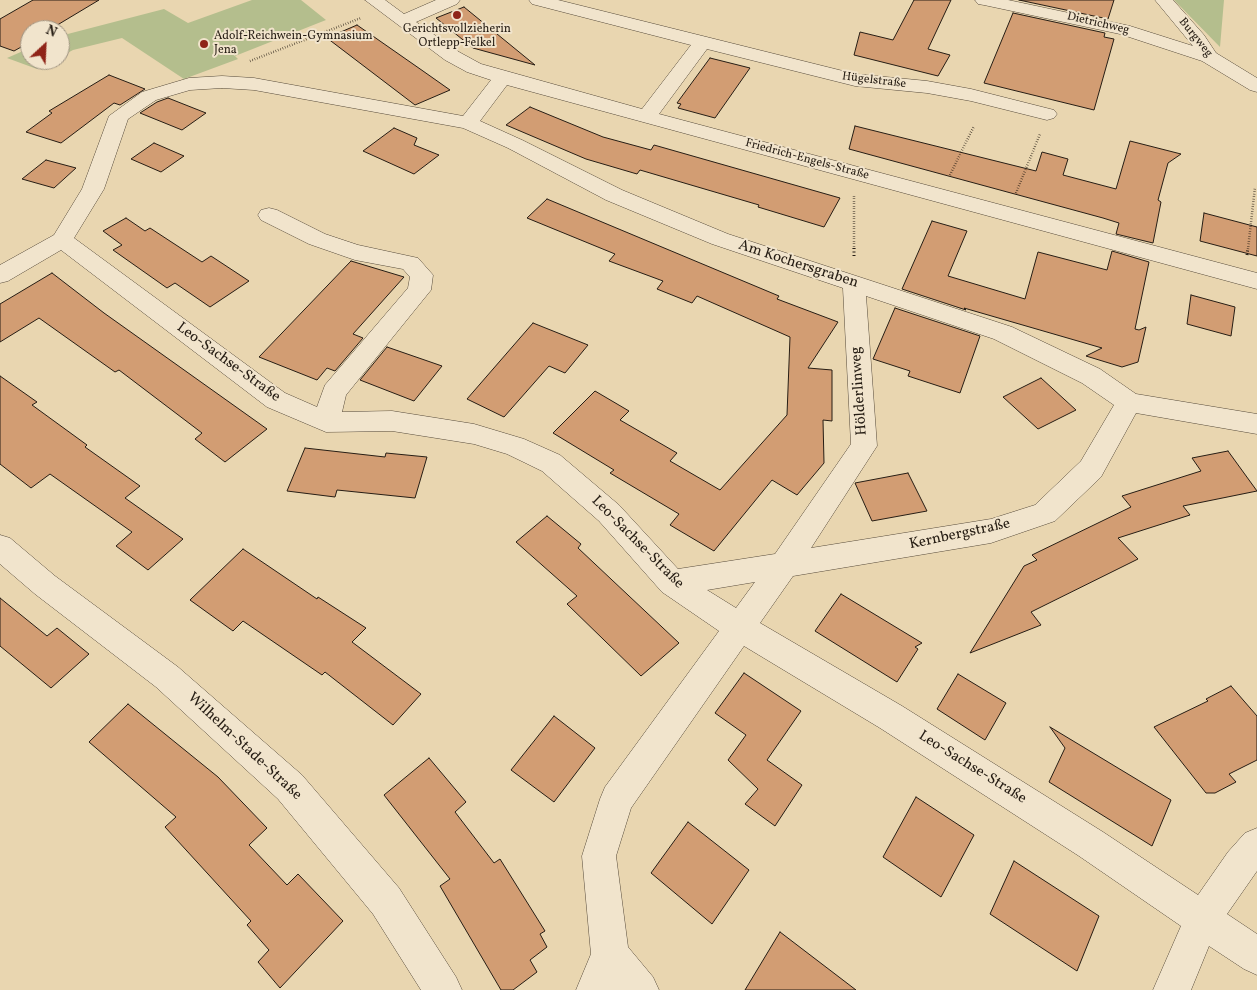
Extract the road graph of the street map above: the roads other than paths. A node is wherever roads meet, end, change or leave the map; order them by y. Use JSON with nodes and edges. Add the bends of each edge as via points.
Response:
{"nodes":[{"id":1,"x":451,"y":0,"type":"edge"},
{"id":2,"x":538,"y":0,"type":"edge"},
{"id":3,"x":984,"y":0,"type":"edge"},
{"id":4,"x":1164,"y":0,"type":"edge"},
{"id":5,"x":380,"y":4,"type":"edge"},
{"id":6,"x":402,"y":21,"type":"junction"},
{"id":7,"x":702,"y":43,"type":"junction"},
{"id":8,"x":1209,"y":57,"type":"junction"},
{"id":9,"x":503,"y":78,"type":"junction"},
{"id":10,"x":1257,"y":86,"type":"edge"},
{"id":11,"x":1047,"y":114,"type":"dead end"},
{"id":12,"x":646,"y":116,"type":"junction"},
{"id":13,"x":468,"y":123,"type":"junction"},
{"id":14,"x":269,"y":214,"type":"dead end"},
{"id":15,"x":62,"y":240,"type":"junction"},
{"id":16,"x":0,"y":275,"type":"edge"},
{"id":17,"x":1250,"y":280,"type":"edge"},
{"id":18,"x":854,"y":283,"type":"junction"},
{"id":19,"x":1129,"y":402,"type":"junction"},
{"id":20,"x":326,"y":422,"type":"junction"},
{"id":21,"x":1257,"y":424,"type":"edge"},
{"id":22,"x":0,"y":547,"type":"edge"},
{"id":23,"x":784,"y":565,"type":"junction"},
{"id":24,"x":672,"y":582,"type":"junction"},
{"id":25,"x":739,"y":627,"type":"junction"},
{"id":26,"x":1257,"y":845,"type":"edge"},
{"id":27,"x":1202,"y":920,"type":"junction"},
{"id":28,"x":610,"y":954,"type":"junction"},
{"id":29,"x":1257,"y":956,"type":"edge"},
{"id":30,"x":443,"y":990,"type":"edge"},
{"id":31,"x":595,"y":990,"type":"edge"},
{"id":32,"x":640,"y":990,"type":"edge"},
{"id":33,"x":1172,"y":990,"type":"edge"}],
"edges":[{"from":1,"to":6,"type":"street"},
{"from":2,"to":7,"type":"street","name":"Hügelstraße"},
{"from":3,"to":8,"type":"street","name":"Dietrichweg","via":[[1124,30]]},
{"from":4,"to":8,"type":"street","name":"Burgweg","via":[[1198,38]]},
{"from":5,"to":6,"type":"street","name":"Friedrich-Engels-Straße"},
{"from":6,"to":9,"type":"street","name":"Friedrich-Engels-Straße","via":[[452,56]]},
{"from":7,"to":11,"type":"street","name":"Hügelstraße","via":[[855,80],[927,87]]},
{"from":7,"to":12,"type":"street"},
{"from":8,"to":10,"type":"street","name":"Burgweg"},
{"from":9,"to":12,"type":"street","name":"Friedrich-Engels-Straße"},
{"from":9,"to":13,"type":"street"},
{"from":12,"to":17,"type":"street","name":"Friedrich-Engels-Straße"},
{"from":13,"to":15,"type":"street","via":[[254,84],[189,84],[149,96],[119,116],[93,189]]},
{"from":13,"to":18,"type":"street","name":"Am Kochersgraben","via":[[614,195],[711,235]]},
{"from":14,"to":20,"type":"street","via":[[317,239],[355,252],[410,263],[422,276],[419,290],[334,392]]},
{"from":15,"to":16,"type":"street"},
{"from":15,"to":20,"type":"street","name":"Leo-Sachse-Straße","via":[[276,400]]},
{"from":18,"to":19,"type":"street","name":"Am Kochersgraben","via":[[1003,333],[1091,376]]},
{"from":18,"to":23,"type":"street","name":"Hölderlinweg","via":[[864,446]]},
{"from":19,"to":21,"type":"street"},
{"from":19,"to":23,"type":"street","name":"Kernbergstraße","via":[[1091,469],[1045,513],[991,531]]},
{"from":20,"to":24,"type":"street","name":"Leo-Sachse-Straße","via":[[392,421],[474,434],[515,446],[551,463],[609,513]]},
{"from":22,"to":30,"type":"street","name":"Wilhelm-Stade-Straße","via":[[167,677],[290,787],[386,901]]},
{"from":23,"to":24,"type":"street","name":"Kernbergstraße"},
{"from":23,"to":25,"type":"street"},
{"from":24,"to":25,"type":"street","name":"Leo-Sachse-Straße"},
{"from":25,"to":27,"type":"street","name":"Leo-Sachse-Straße","via":[[891,717],[1092,844]]},
{"from":25,"to":28,"type":"street","via":[[617,799],[599,856]]},
{"from":26,"to":27,"type":"street"},
{"from":27,"to":29,"type":"street","name":"Leo-Sachse-Straße"},
{"from":27,"to":33,"type":"street"},
{"from":28,"to":31,"type":"street"},
{"from":28,"to":32,"type":"street"}]}
